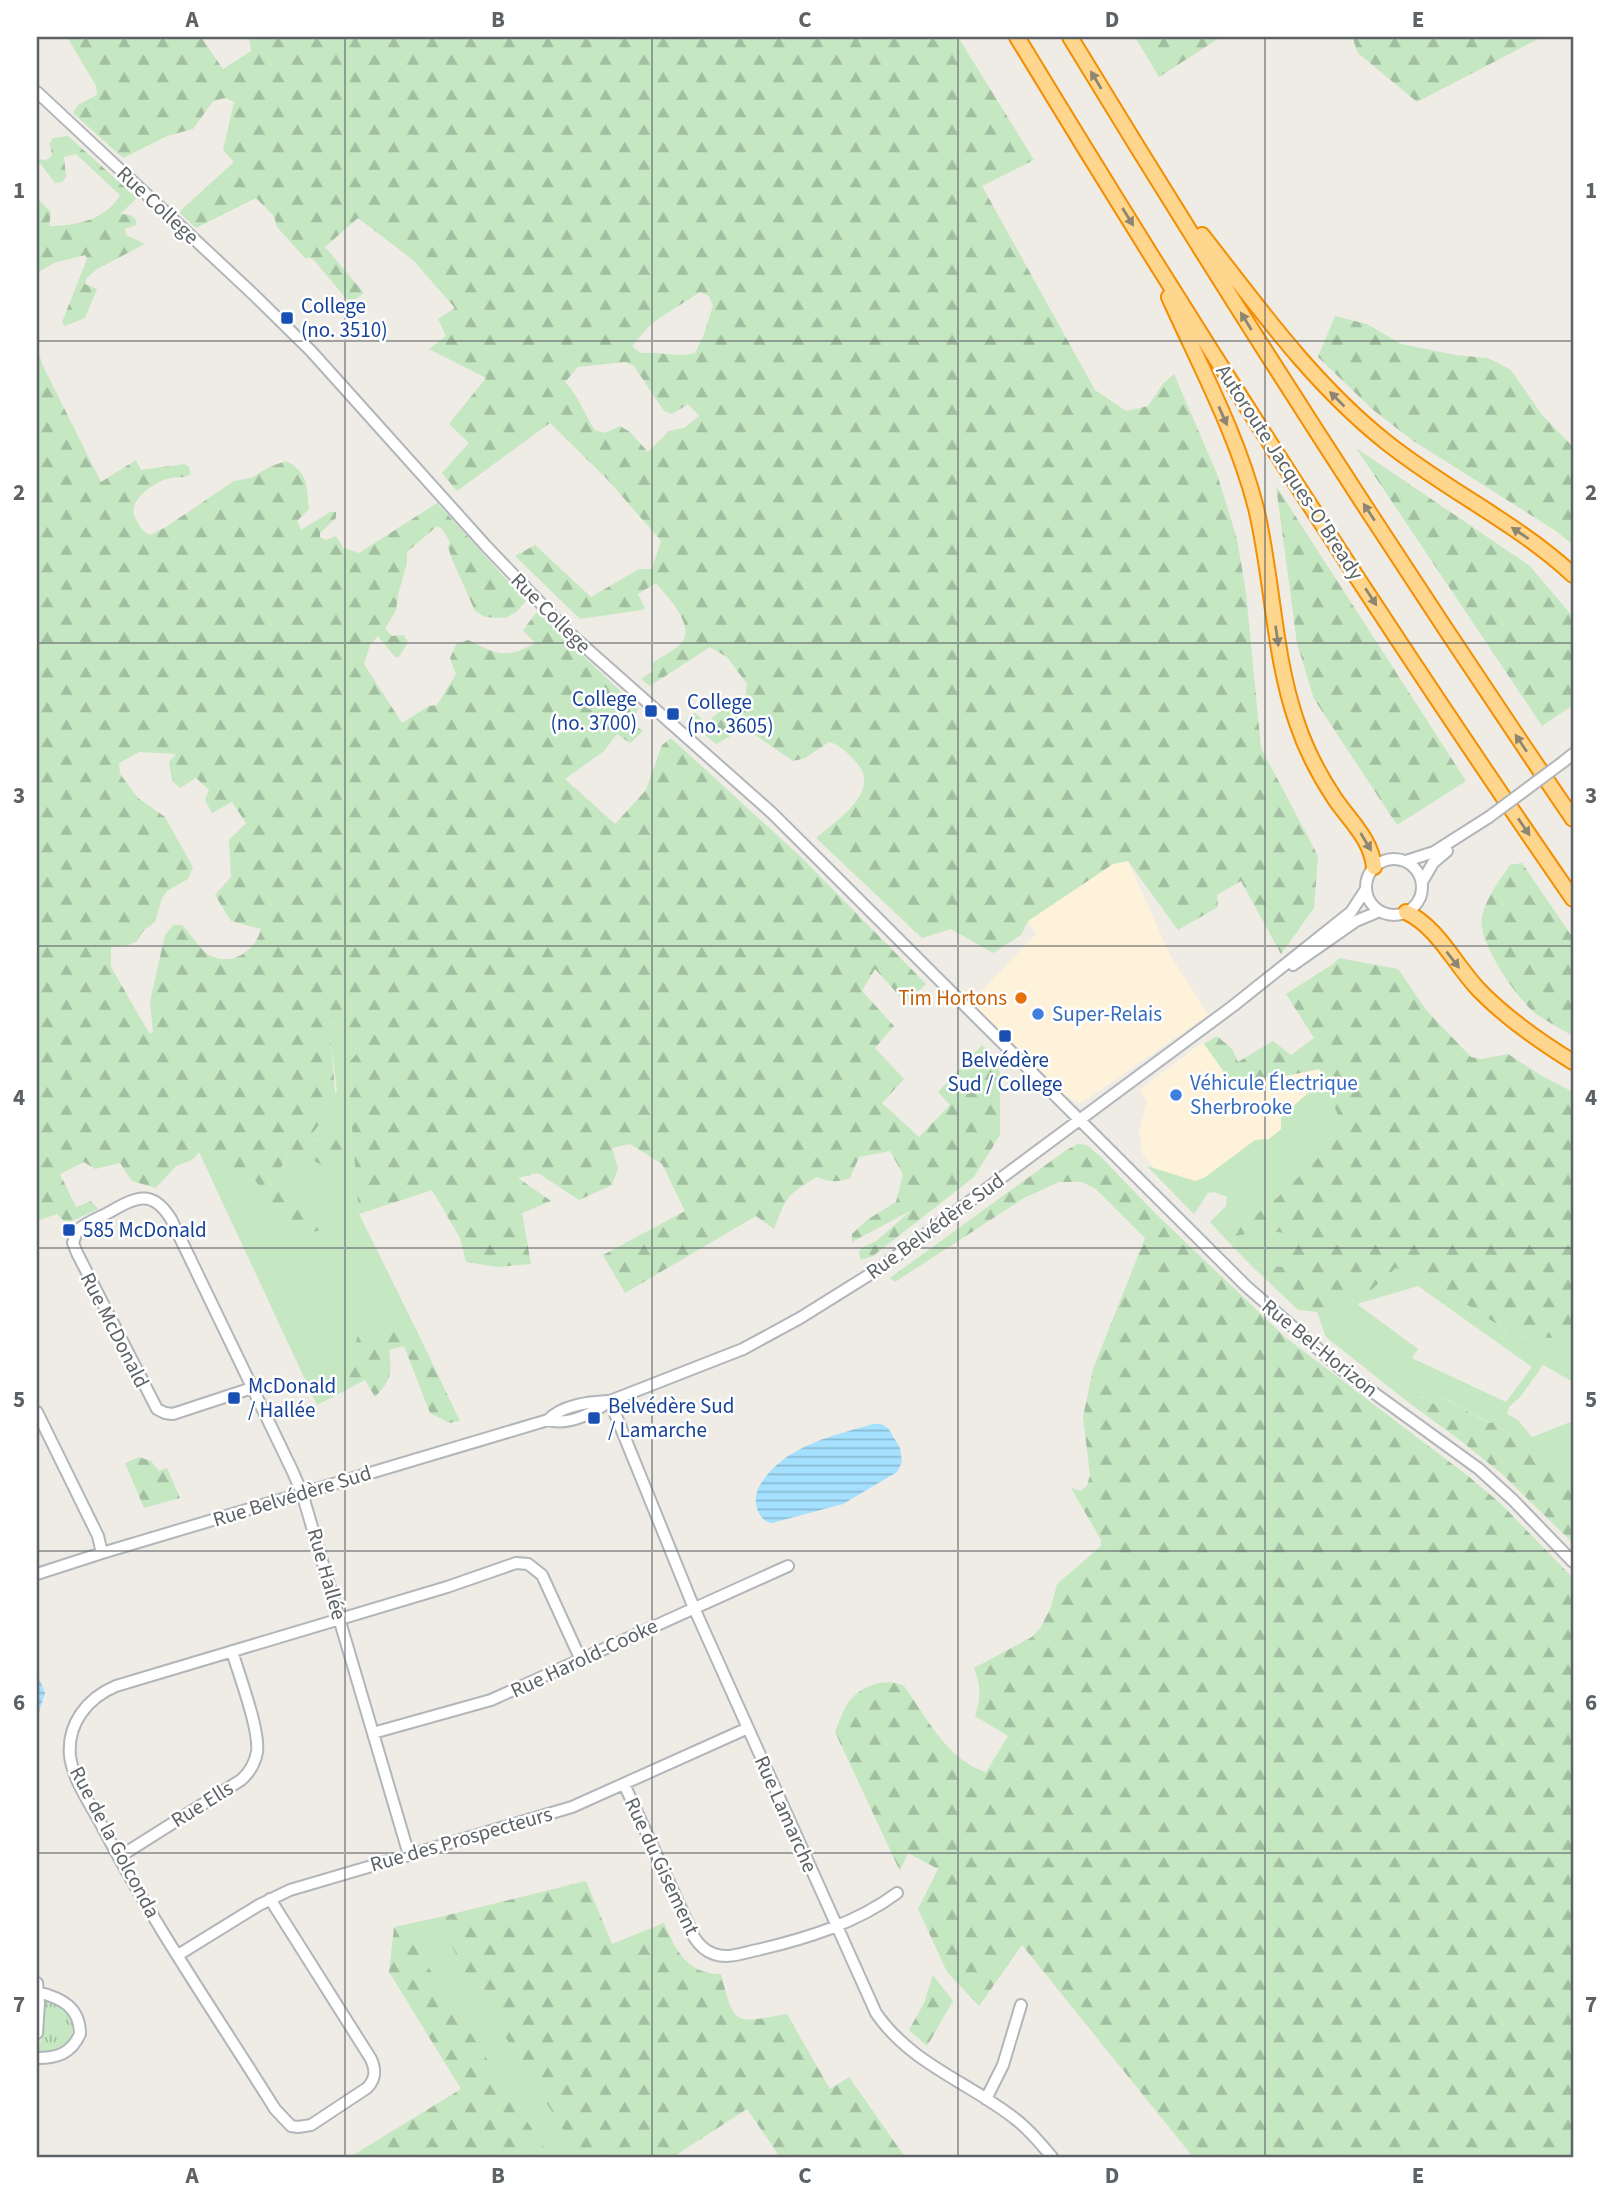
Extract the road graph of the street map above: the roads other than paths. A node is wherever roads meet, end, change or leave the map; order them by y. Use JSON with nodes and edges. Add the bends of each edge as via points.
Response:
{"nodes":[{"id":1,"x":1017,"y":37,"type":"edge"},
{"id":2,"x":1070,"y":37,"type":"edge"},
{"id":3,"x":37,"y":92,"type":"edge"},
{"id":4,"x":1155,"y":176,"type":"junction"},
{"id":5,"x":1149,"y":251,"type":"junction"},
{"id":6,"x":1573,"y":575,"type":"edge"},
{"id":7,"x":1573,"y":754,"type":"edge"},
{"id":8,"x":1573,"y":820,"type":"edge"},
{"id":9,"x":1467,"y":832,"type":"junction"},
{"id":10,"x":1406,"y":861,"type":"junction"},
{"id":11,"x":1374,"y":867,"type":"junction"},
{"id":12,"x":1422,"y":882,"type":"junction"},
{"id":13,"x":1366,"y":889,"type":"junction"},
{"id":14,"x":1573,"y":899,"type":"edge"},
{"id":15,"x":1380,"y":911,"type":"junction"},
{"id":16,"x":1406,"y":912,"type":"junction"},
{"id":17,"x":1233,"y":1006,"type":"junction"},
{"id":18,"x":1573,"y":1062,"type":"edge"},
{"id":19,"x":1080,"y":1119,"type":"junction"},
{"id":20,"x":150,"y":1199,"type":"joint"},
{"id":21,"x":253,"y":1388,"type":"junction"},
{"id":22,"x":610,"y":1401,"type":"junction"},
{"id":23,"x":37,"y":1412,"type":"edge"},
{"id":24,"x":302,"y":1493,"type":"junction"},
{"id":25,"x":102,"y":1553,"type":"junction"},
{"id":26,"x":1573,"y":1562,"type":"edge"},
{"id":27,"x":788,"y":1566,"type":"dead end"},
{"id":28,"x":37,"y":1574,"type":"edge"},
{"id":29,"x":694,"y":1608,"type":"junction"},
{"id":30,"x":340,"y":1619,"type":"junction"},
{"id":31,"x":232,"y":1651,"type":"junction"},
{"id":32,"x":580,"y":1658,"type":"junction"},
{"id":33,"x":748,"y":1728,"type":"junction"},
{"id":34,"x":373,"y":1733,"type":"junction"},
{"id":35,"x":624,"y":1784,"type":"junction"},
{"id":36,"x":409,"y":1855,"type":"junction"},
{"id":37,"x":119,"y":1857,"type":"junction"},
{"id":38,"x":897,"y":1893,"type":"dead end"},
{"id":39,"x":270,"y":1899,"type":"junction"},
{"id":40,"x":835,"y":1926,"type":"junction"},
{"id":41,"x":178,"y":1955,"type":"junction"},
{"id":42,"x":37,"y":1988,"type":"edge"},
{"id":43,"x":1021,"y":2005,"type":"dead end"},
{"id":44,"x":37,"y":2033,"type":"edge"},
{"id":45,"x":37,"y":2059,"type":"edge"},
{"id":46,"x":985,"y":2099,"type":"junction"},
{"id":47,"x":1052,"y":2157,"type":"edge"}],
"edges":[{"from":1,"to":5,"type":"highway","name":"Autoroute Jacques-O'Bready","one_way":true},
{"from":4,"to":2,"type":"highway","one_way":true},
{"from":3,"to":19,"type":"street","name":"Rue College","via":[[293,333],[567,631],[772,813]]},
{"from":6,"to":4,"type":"highway","one_way":true,"via":[[1352,414],[1297,356]]},
{"from":8,"to":4,"type":"highway","one_way":true,"via":[[1374,520]]},
{"from":5,"to":11,"type":"highway","one_way":true,"via":[[1249,484],[1264,544],[1281,666],[1301,736],[1326,784],[1369,844]]},
{"from":5,"to":14,"type":"highway","name":"Autoroute Jacques-O'Bready","one_way":true,"via":[[1385,619]]},
{"from":7,"to":9,"type":"street","bridge":true},
{"from":9,"to":10,"type":"street","via":[[1430,855]]},
{"from":9,"to":12,"type":"street","via":[[1436,860]]},
{"from":10,"to":11,"type":"street","via":[[1388,859]]},
{"from":10,"to":12,"type":"street"},
{"from":11,"to":13,"type":"street"},
{"from":12,"to":16,"type":"street","via":[[1418,901]]},
{"from":13,"to":15,"type":"street"},
{"from":13,"to":17,"type":"street","name":"Rue Belvédère Sud","via":[[1347,915]]},
{"from":15,"to":16,"type":"street"},
{"from":15,"to":17,"type":"street","name":"Rue Belvédère Sud","via":[[1353,923]]},
{"from":16,"to":18,"type":"highway","one_way":true,"via":[[1427,925],[1501,1011]]},
{"from":17,"to":19,"type":"street","name":"Rue Belvédère Sud"},
{"from":19,"to":22,"type":"street","name":"Rue Belvédère Sud","via":[[880,1268],[811,1311],[743,1349]]},
{"from":19,"to":26,"type":"street","name":"Rue Bel-Horizon","via":[[1277,1314],[1341,1369],[1479,1469]]},
{"from":20,"to":21,"type":"street","name":"Rue Hallée","via":[[171,1219]]},
{"from":20,"to":21,"type":"street","name":"Rue McDonald","via":[[134,1199],[81,1227],[73,1243],[151,1401],[157,1409],[173,1414]]},
{"from":21,"to":24,"type":"street","name":"Rue Hallée"},
{"from":22,"to":24,"type":"street","name":"Rue Belvédère Sud","via":[[593,1413],[558,1423],[548,1420]]},
{"from":22,"to":29,"type":"street","name":"Rue Lamarche"},
{"from":23,"to":25,"type":"street"},
{"from":24,"to":25,"type":"street","name":"Rue Belvédère Sud"},
{"from":24,"to":30,"type":"street","name":"Rue Hallée"},
{"from":25,"to":28,"type":"street","name":"Rue Belvédère Sud"},
{"from":27,"to":29,"type":"street","name":"Rue Harold-Cooke"},
{"from":29,"to":32,"type":"street","name":"Rue Harold-Cooke"},
{"from":29,"to":33,"type":"street","name":"Rue Lamarche"},
{"from":30,"to":31,"type":"street","name":"Rue de la Golconda"},
{"from":30,"to":32,"type":"street","name":"Rue de la Golconda","via":[[522,1563],[534,1566],[542,1575]]},
{"from":30,"to":34,"type":"street","name":"Rue Hallée"},
{"from":31,"to":37,"type":"street","name":"Rue Ells","via":[[256,1737],[257,1754],[250,1769],[241,1780]]},
{"from":31,"to":37,"type":"street","name":"Rue de la Golconda","via":[[107,1690],[90,1701],[78,1717],[71,1735],[72,1765]]},
{"from":32,"to":34,"type":"street","name":"Rue Harold-Cooke","via":[[491,1700]]},
{"from":33,"to":35,"type":"street","name":"Rue des Prospecteurs"},
{"from":33,"to":40,"type":"street","name":"Rue Lamarche"},
{"from":34,"to":36,"type":"street","name":"Rue Hallée"},
{"from":35,"to":36,"type":"street","name":"Rue des Prospecteurs","via":[[562,1810]]},
{"from":35,"to":40,"type":"street","name":"Rue du Gisement","via":[[694,1937],[706,1950],[733,1956]]},
{"from":36,"to":39,"type":"street","name":"Rue des Prospecteurs"},
{"from":37,"to":41,"type":"street","name":"Rue de la Golconda"},
{"from":38,"to":40,"type":"street","name":"Rue du Gisement"},
{"from":39,"to":41,"type":"street","name":"Rue des Prospecteurs"},
{"from":39,"to":41,"type":"street","name":"Rue de la Golconda","via":[[375,2071],[368,2088],[311,2125],[291,2126],[280,2116]]},
{"from":40,"to":46,"type":"street","name":"Rue Lamarche","via":[[869,2001],[893,2035],[914,2054]]},
{"from":42,"to":44,"type":"street"},
{"from":42,"to":45,"type":"street","via":[[70,2007],[79,2034],[69,2051]]},
{"from":43,"to":46,"type":"street","via":[[1003,2065]]},
{"from":46,"to":47,"type":"street","name":"Rue Lamarche","via":[[1026,2127]]}]}
